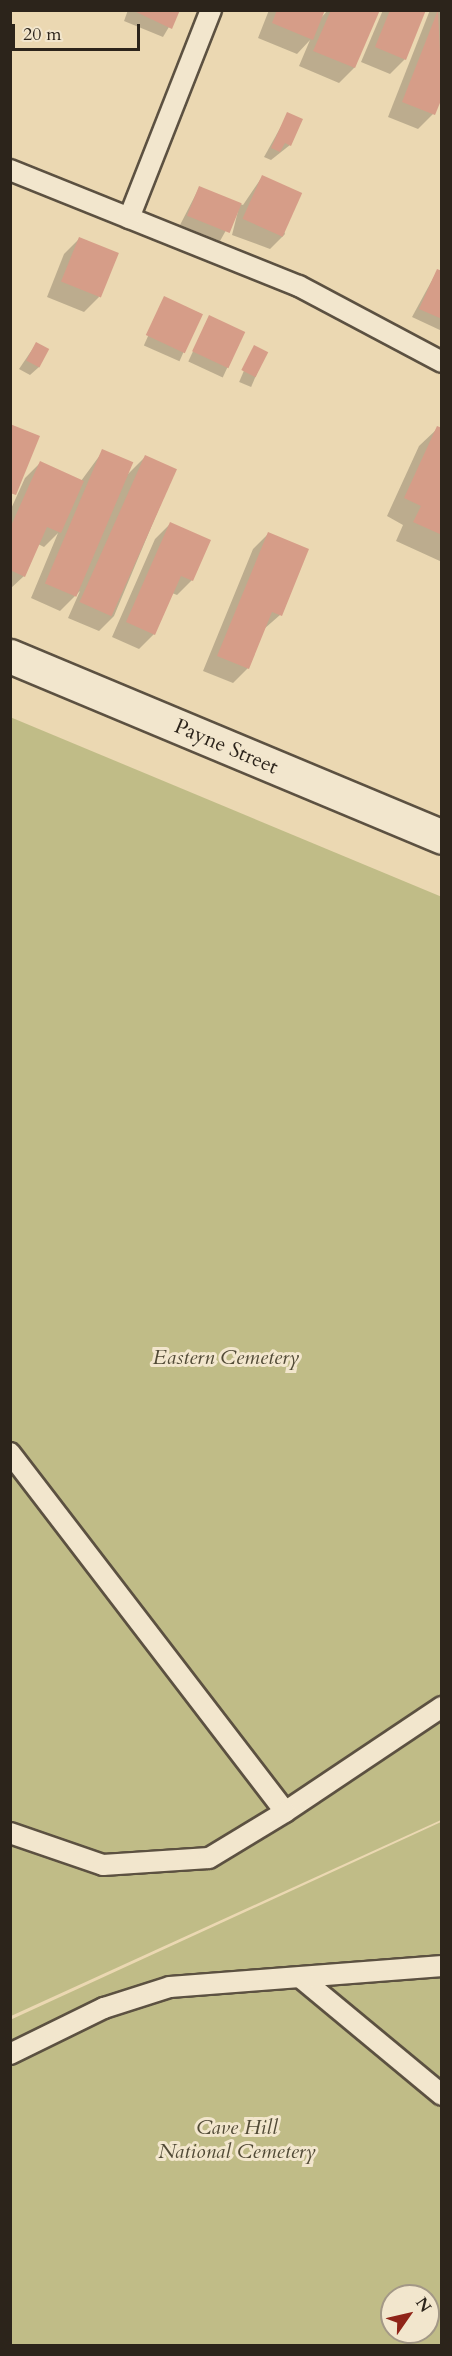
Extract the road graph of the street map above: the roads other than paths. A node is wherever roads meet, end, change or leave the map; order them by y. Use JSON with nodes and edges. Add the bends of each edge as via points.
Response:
{"nodes":[{"id":1,"x":211,"y":10,"type":"edge"},
{"id":2,"x":10,"y":170,"type":"edge"},
{"id":3,"x":129,"y":218,"type":"junction"},
{"id":4,"x":441,"y":363,"type":"edge"},
{"id":5,"x":10,"y":656,"type":"edge"},
{"id":6,"x":441,"y":837,"type":"edge"},
{"id":7,"x":10,"y":1453,"type":"edge"},
{"id":8,"x":441,"y":1707,"type":"edge"},
{"id":9,"x":285,"y":1812,"type":"junction"},
{"id":10,"x":10,"y":1833,"type":"edge"},
{"id":11,"x":441,"y":1966,"type":"edge"},
{"id":12,"x":301,"y":1978,"type":"junction"},
{"id":13,"x":10,"y":2054,"type":"edge"},
{"id":14,"x":441,"y":2095,"type":"edge"}],
"edges":[{"from":1,"to":3,"type":"lane"},
{"from":2,"to":3,"type":"lane"},
{"from":3,"to":4,"type":"lane","via":[[298,286]]},
{"from":5,"to":6,"type":"street","name":"Payne Street"},
{"from":7,"to":9,"type":"lane"},
{"from":8,"to":9,"type":"lane"},
{"from":9,"to":10,"type":"lane","via":[[209,1858],[103,1865]]},
{"from":11,"to":12,"type":"lane"},
{"from":12,"to":13,"type":"lane","via":[[170,1987],[104,2008]]},
{"from":12,"to":14,"type":"lane"}]}
